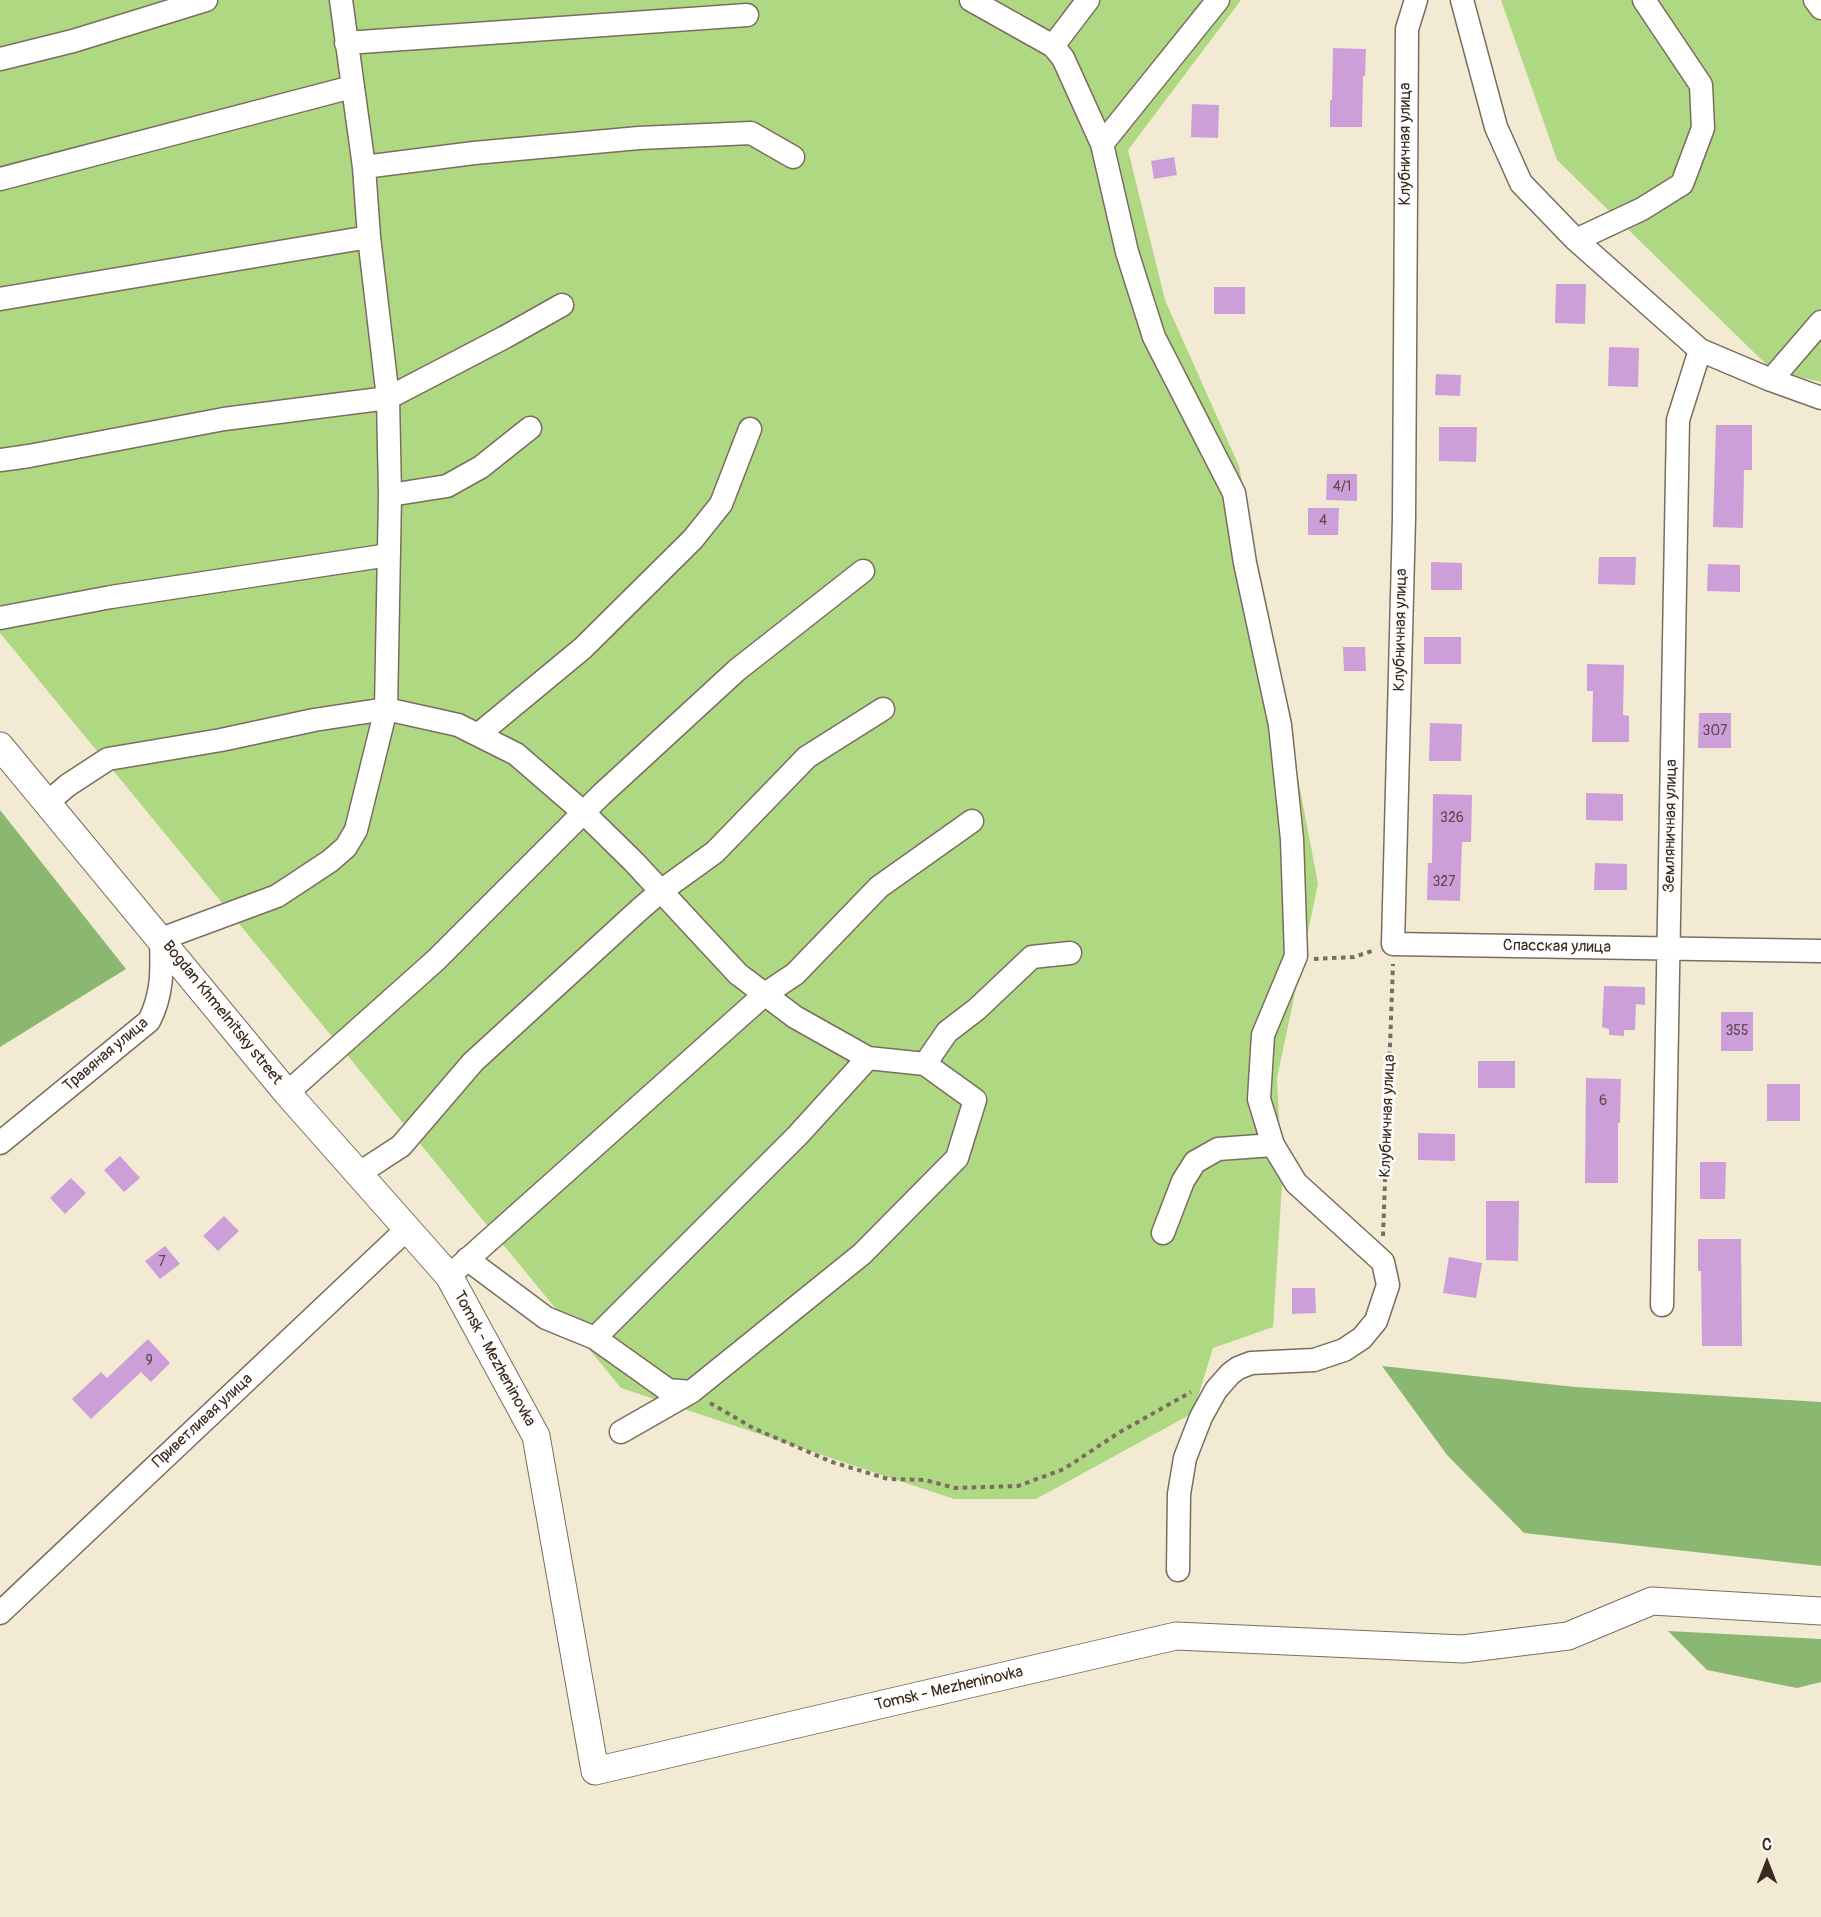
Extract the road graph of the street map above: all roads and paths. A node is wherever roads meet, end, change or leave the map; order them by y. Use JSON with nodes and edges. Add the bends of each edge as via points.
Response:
{"nodes":[{"id":1,"x":206,"y":0,"type":"edge"},
{"id":2,"x":341,"y":0,"type":"edge"},
{"id":3,"x":971,"y":0,"type":"edge"},
{"id":4,"x":1088,"y":0,"type":"edge"},
{"id":5,"x":1218,"y":0,"type":"edge"},
{"id":6,"x":1416,"y":0,"type":"edge"},
{"id":7,"x":1462,"y":0,"type":"edge"},
{"id":8,"x":1644,"y":0,"type":"edge"},
{"id":9,"x":1815,"y":0,"type":"edge"},
{"id":10,"x":1821,"y":8,"type":"edge"},
{"id":11,"x":747,"y":15,"type":"dead end"},
{"id":12,"x":346,"y":43,"type":"junction"},
{"id":13,"x":1053,"y":46,"type":"junction"},
{"id":14,"x":0,"y":59,"type":"edge"},
{"id":15,"x":352,"y":87,"type":"junction"},
{"id":16,"x":1102,"y":144,"type":"junction"},
{"id":17,"x":793,"y":157,"type":"dead end"},
{"id":18,"x":364,"y":167,"type":"junction"},
{"id":19,"x":0,"y":179,"type":"edge"},
{"id":20,"x":369,"y":237,"type":"junction"},
{"id":21,"x":1576,"y":240,"type":"junction"},
{"id":22,"x":0,"y":299,"type":"edge"},
{"id":23,"x":562,"y":305,"type":"dead end"},
{"id":24,"x":1821,"y":322,"type":"edge"},
{"id":25,"x":1700,"y":350,"type":"junction"},
{"id":26,"x":1771,"y":380,"type":"junction"},
{"id":27,"x":388,"y":398,"type":"junction"},
{"id":28,"x":1821,"y":398,"type":"edge"},
{"id":29,"x":530,"y":428,"type":"dead end"},
{"id":30,"x":750,"y":429,"type":"dead end"},
{"id":31,"x":0,"y":460,"type":"edge"},
{"id":32,"x":390,"y":495,"type":"junction"},
{"id":33,"x":389,"y":555,"type":"junction"},
{"id":34,"x":863,"y":571,"type":"dead end"},
{"id":35,"x":0,"y":618,"type":"edge"},
{"id":36,"x":386,"y":709,"type":"junction"},
{"id":37,"x":883,"y":709,"type":"dead end"},
{"id":38,"x":479,"y":734,"type":"junction"},
{"id":39,"x":0,"y":746,"type":"edge"},
{"id":40,"x":47,"y":803,"type":"junction"},
{"id":41,"x":583,"y":812,"type":"junction"},
{"id":42,"x":972,"y":820,"type":"dead end"},
{"id":43,"x":661,"y":891,"type":"junction"},
{"id":44,"x":161,"y":939,"type":"junction"},
{"id":45,"x":1393,"y":944,"type":"junction"},
{"id":46,"x":1669,"y":948,"type":"junction"},
{"id":47,"x":1821,"y":951,"type":"edge"},
{"id":48,"x":1070,"y":953,"type":"dead end"},
{"id":49,"x":1296,"y":956,"type":"junction"},
{"id":50,"x":765,"y":994,"type":"junction"},
{"id":51,"x":868,"y":1058,"type":"junction"},
{"id":52,"x":925,"y":1064,"type":"junction"},
{"id":53,"x":287,"y":1093,"type":"junction"},
{"id":54,"x":0,"y":1143,"type":"edge"},
{"id":55,"x":1273,"y":1145,"type":"junction"},
{"id":56,"x":358,"y":1174,"type":"junction"},
{"id":57,"x":408,"y":1229,"type":"junction"},
{"id":58,"x":1162,"y":1233,"type":"dead end"},
{"id":59,"x":1383,"y":1262,"type":"junction"},
{"id":60,"x":458,"y":1268,"type":"junction"},
{"id":61,"x":1662,"y":1305,"type":"dead end"},
{"id":62,"x":594,"y":1338,"type":"junction"},
{"id":63,"x":1216,"y":1390,"type":"junction"},
{"id":64,"x":691,"y":1392,"type":"junction"},
{"id":65,"x":621,"y":1432,"type":"dead end"},
{"id":66,"x":1179,"y":1570,"type":"dead end"},
{"id":67,"x":1821,"y":1611,"type":"edge"},
{"id":68,"x":0,"y":1613,"type":"edge"}],
"edges":[{"from":1,"to":14,"type":"street"},
{"from":2,"to":12,"type":"street"},
{"from":3,"to":13,"type":"street"},
{"from":4,"to":13,"type":"street"},
{"from":5,"to":16,"type":"street"},
{"from":6,"to":45,"type":"street","name":"Клубничная улица","via":[[1407,29],[1404,518]]},
{"from":7,"to":21,"type":"street","via":[[1496,127],[1521,183]]},
{"from":8,"to":21,"type":"street","via":[[1701,85],[1703,128],[1682,184]]},
{"from":9,"to":10,"type":"street"},
{"from":11,"to":12,"type":"street"},
{"from":12,"to":15,"type":"street"},
{"from":13,"to":16,"type":"street","via":[[1063,58]]},
{"from":15,"to":18,"type":"street"},
{"from":15,"to":19,"type":"street"},
{"from":16,"to":49,"type":"street","via":[[1127,252],[1154,337],[1234,493],[1280,725],[1292,839]]},
{"from":17,"to":18,"type":"street","via":[[751,133],[639,138]]},
{"from":18,"to":20,"type":"street"},
{"from":20,"to":22,"type":"street"},
{"from":20,"to":27,"type":"street"},
{"from":21,"to":25,"type":"street"},
{"from":23,"to":27,"type":"street"},
{"from":24,"to":26,"type":"street"},
{"from":25,"to":26,"type":"street"},
{"from":25,"to":46,"type":"street","name":"Земляничная улица","via":[[1678,420]]},
{"from":26,"to":28,"type":"street"},
{"from":27,"to":31,"type":"street","via":[[224,419]]},
{"from":27,"to":32,"type":"street"},
{"from":29,"to":32,"type":"street","via":[[481,467],[447,486]]},
{"from":30,"to":38,"type":"street","via":[[721,504],[693,539],[583,648]]},
{"from":32,"to":33,"type":"street"},
{"from":33,"to":35,"type":"street"},
{"from":33,"to":36,"type":"street"},
{"from":34,"to":41,"type":"street","via":[[737,670]]},
{"from":36,"to":38,"type":"street","via":[[458,725]]},
{"from":36,"to":40,"type":"street","via":[[108,759]]},
{"from":36,"to":44,"type":"street","via":[[356,830],[346,847],[277,896]]},
{"from":37,"to":43,"type":"street","via":[[807,757],[715,852]]},
{"from":38,"to":41,"type":"street","via":[[516,754]]},
{"from":39,"to":40,"type":"street","name":"Bogdan Khmelnitsky street"},
{"from":40,"to":44,"type":"street","name":"Bogdan Khmelnitsky street"},
{"from":41,"to":43,"type":"street"},
{"from":41,"to":53,"type":"street","via":[[436,960]]},
{"from":42,"to":50,"type":"street","via":[[879,887],[795,974]]},
{"from":43,"to":50,"type":"street","via":[[738,974]]},
{"from":43,"to":56,"type":"street","via":[[473,1062],[400,1146]]},
{"from":44,"to":53,"type":"street","name":"Bogdan Khmelnitsky street"},
{"from":44,"to":54,"type":"street","name":"Травяная улица","via":[[162,983],[149,1021]]},
{"from":45,"to":46,"type":"street","name":"Спасская улица"},
{"from":45,"to":49,"type":"path","via":[[1354,957]]},
{"from":45,"to":59,"type":"path","name":"Клубничная улица"},
{"from":46,"to":47,"type":"street","name":"Спасская улица"},
{"from":46,"to":61,"type":"street","name":"Земляничная улица"},
{"from":48,"to":52,"type":"street","via":[[1032,957],[947,1032]]},
{"from":49,"to":55,"type":"street","via":[[1263,1035],[1259,1099]]},
{"from":50,"to":51,"type":"street","via":[[795,1017]]},
{"from":50,"to":60,"type":"street"},
{"from":51,"to":52,"type":"street"},
{"from":51,"to":62,"type":"street","via":[[798,1135]]},
{"from":52,"to":64,"type":"street","via":[[975,1100],[957,1158],[862,1254]]},
{"from":53,"to":56,"type":"street","name":"Bogdan Khmelnitsky street"},
{"from":55,"to":58,"type":"street","via":[[1218,1149],[1195,1162]]},
{"from":55,"to":59,"type":"street","via":[[1296,1183]]},
{"from":56,"to":57,"type":"street","name":"Bogdan Khmelnitsky street"},
{"from":57,"to":60,"type":"street","name":"Bogdan Khmelnitsky street"},
{"from":57,"to":68,"type":"street","name":"Приветливая улица"},
{"from":59,"to":63,"type":"street","via":[[1388,1285],[1384,1301],[1376,1321],[1362,1338],[1344,1350],[1314,1360],[1244,1365]]},
{"from":60,"to":62,"type":"street","via":[[546,1318]]},
{"from":60,"to":67,"type":"street","name":"Tomsk - Mezheninovka","via":[[536,1436],[594,1771],[1176,1636],[1463,1649],[1568,1636],[1652,1601]]},
{"from":62,"to":64,"type":"street","via":[[668,1390]]},
{"from":63,"to":64,"type":"path","via":[[1190,1392],[1064,1469],[1018,1486],[955,1488],[925,1480],[888,1479],[832,1462],[753,1428]]},
{"from":63,"to":66,"type":"street","via":[[1200,1417],[1185,1458],[1179,1494]]},
{"from":64,"to":65,"type":"street"}]}
